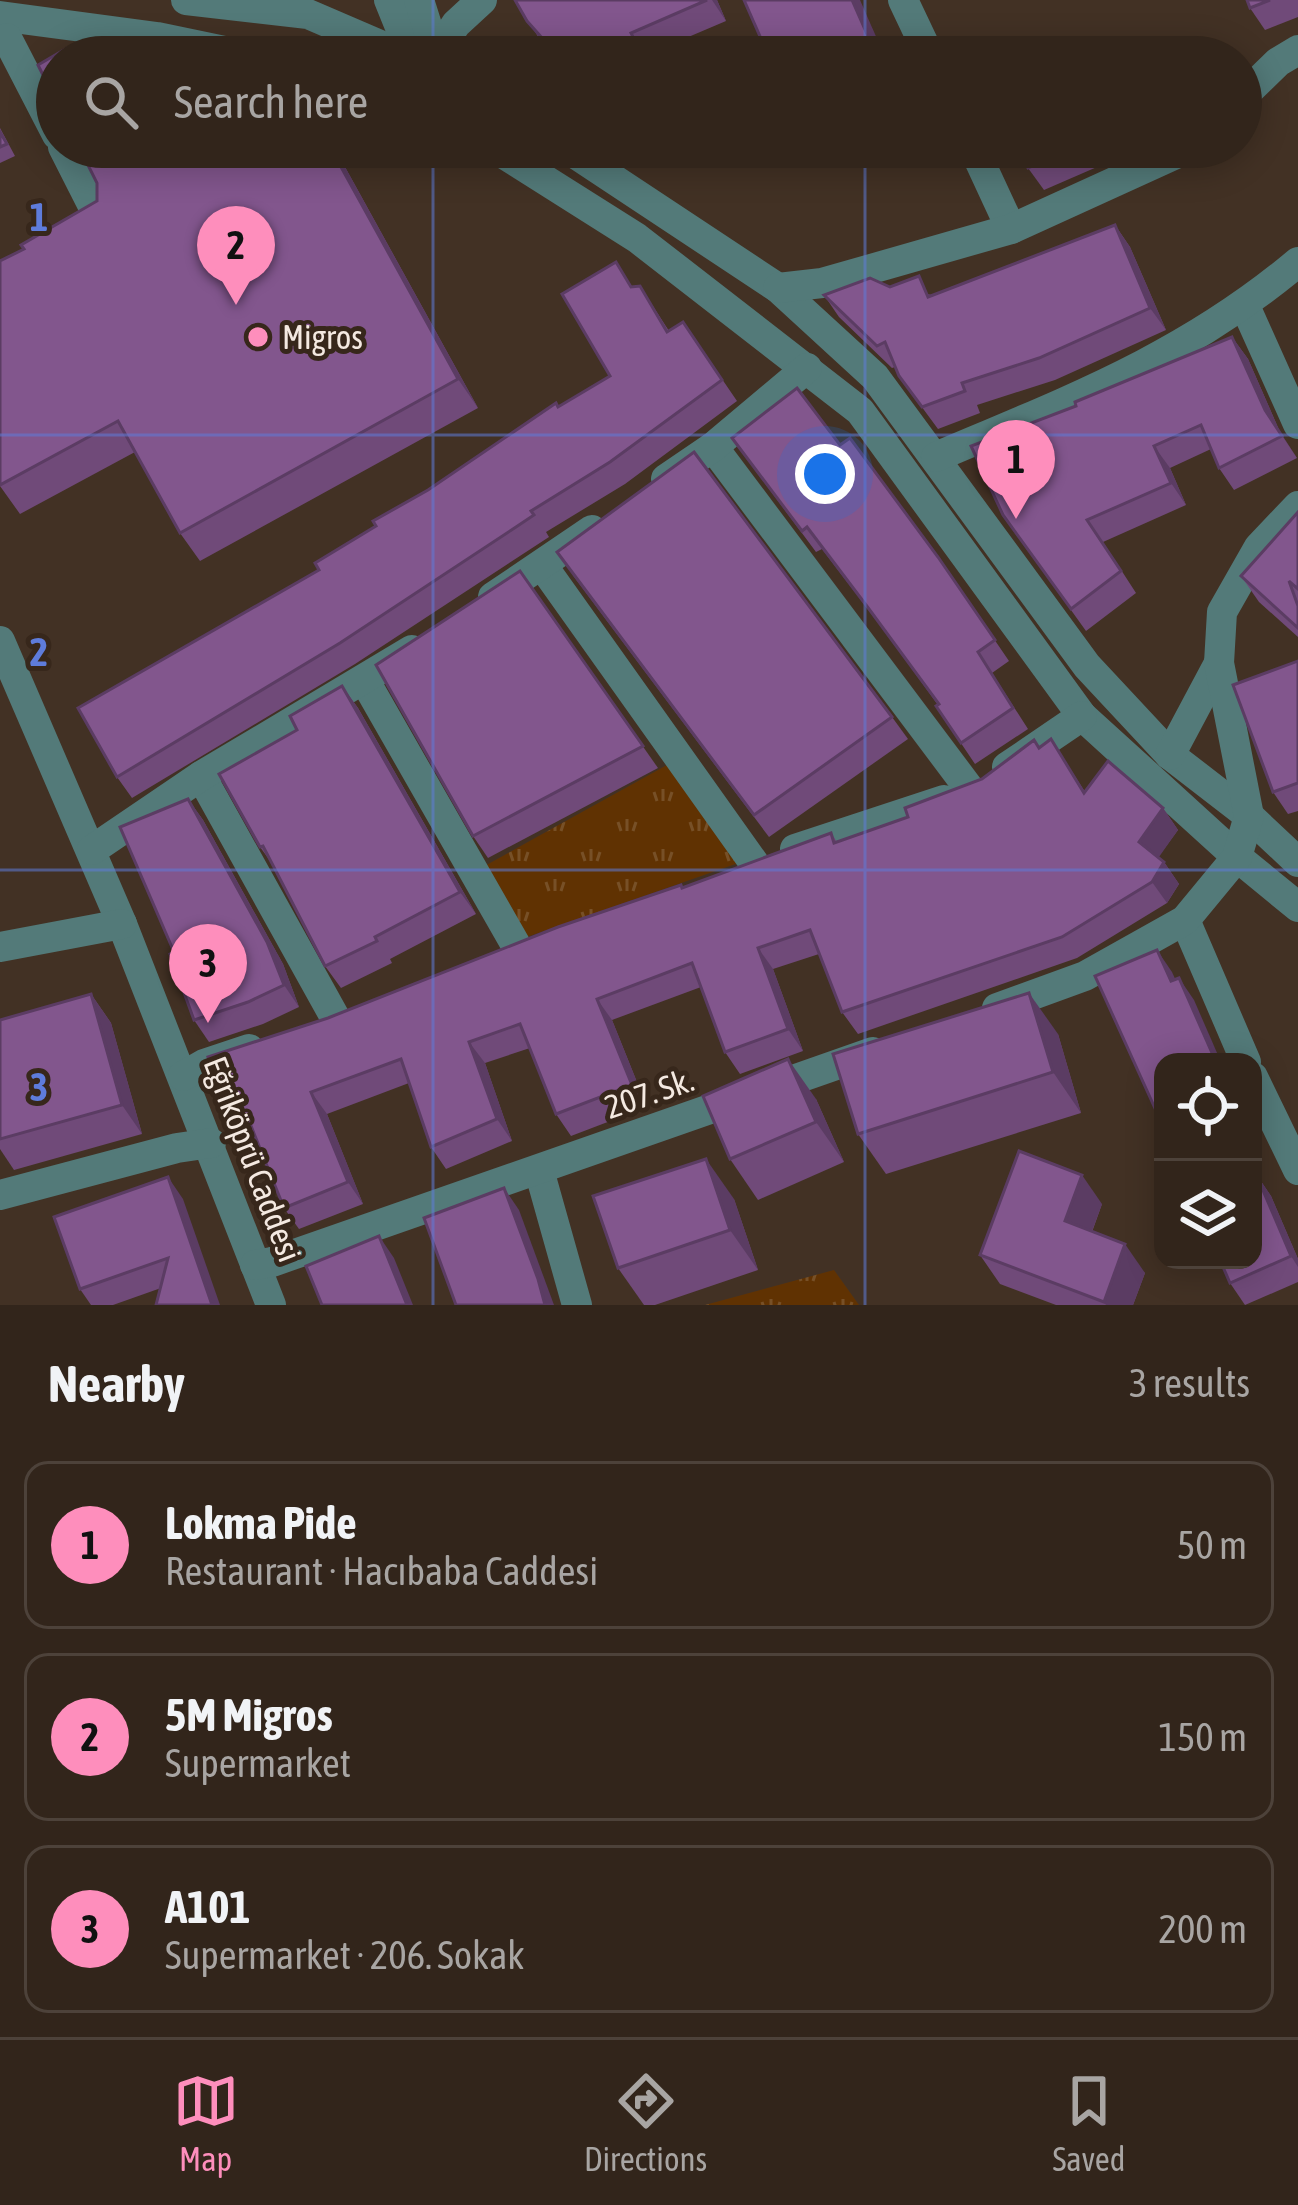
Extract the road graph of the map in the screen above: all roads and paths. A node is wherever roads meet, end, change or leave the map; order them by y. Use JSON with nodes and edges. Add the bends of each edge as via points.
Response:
{"nodes":[{"id":1,"x":186,"y":0,"type":"edge"},
{"id":2,"x":389,"y":0,"type":"edge"},
{"id":3,"x":419,"y":0,"type":"edge"},
{"id":4,"x":482,"y":0,"type":"edge"},
{"id":5,"x":903,"y":0,"type":"edge"},
{"id":6,"x":4,"y":27,"type":"edge"},
{"id":7,"x":142,"y":36,"type":"edge"},
{"id":8,"x":367,"y":36,"type":"edge"},
{"id":9,"x":410,"y":36,"type":"edge"},
{"id":10,"x":422,"y":36,"type":"edge"},
{"id":11,"x":444,"y":36,"type":"edge"},
{"id":12,"x":920,"y":36,"type":"edge"},
{"id":13,"x":1298,"y":50,"type":"edge"},
{"id":14,"x":1262,"y":78,"type":"edge"},
{"id":15,"x":36,"y":92,"type":"edge"},
{"id":16,"x":74,"y":168,"type":"edge"},
{"id":17,"x":526,"y":168,"type":"edge"},
{"id":18,"x":597,"y":168,"type":"edge"},
{"id":19,"x":983,"y":168,"type":"edge"},
{"id":20,"x":1145,"y":168,"type":"edge"},
{"id":21,"x":1011,"y":229,"type":"junction"},
{"id":22,"x":60,"y":242,"type":"edge"},
{"id":23,"x":1298,"y":262,"type":"edge"},
{"id":24,"x":778,"y":288,"type":"junction"},
{"id":25,"x":1245,"y":306,"type":"junction"},
{"id":26,"x":807,"y":368,"type":"junction"},
{"id":27,"x":1298,"y":424,"type":"edge"},
{"id":28,"x":713,"y":447,"type":"junction"},
{"id":29,"x":936,"y":457,"type":"junction"},
{"id":30,"x":1298,"y":506,"type":"edge"},
{"id":31,"x":542,"y":565,"type":"junction"},
{"id":32,"x":0,"y":641,"type":"edge"},
{"id":33,"x":1219,"y":663,"type":"junction"},
{"id":34,"x":365,"y":680,"type":"junction"},
{"id":35,"x":1082,"y":716,"type":"junction"},
{"id":36,"x":1170,"y":755,"type":"junction"},
{"id":37,"x":201,"y":776,"type":"junction"},
{"id":38,"x":971,"y":791,"type":"junction"},
{"id":39,"x":1249,"y":816,"type":"junction"},
{"id":40,"x":92,"y":850,"type":"junction"},
{"id":41,"x":1237,"y":857,"type":"junction"},
{"id":42,"x":1298,"y":862,"type":"edge"},
{"id":43,"x":1298,"y":907,"type":"edge"},
{"id":44,"x":1185,"y":920,"type":"junction"},
{"id":45,"x":122,"y":924,"type":"junction"},
{"id":46,"x":0,"y":947,"type":"edge"},
{"id":47,"x":517,"y":947,"type":"edge"},
{"id":48,"x":979,"y":1015,"type":"edge"},
{"id":49,"x":336,"y":1021,"type":"edge"},
{"id":50,"x":270,"y":1042,"type":"edge"},
{"id":51,"x":891,"y":1046,"type":"edge"},
{"id":52,"x":1242,"y":1053,"type":"edge"},
{"id":53,"x":183,"y":1076,"type":"junction"},
{"id":54,"x":1262,"y":1096,"type":"edge"},
{"id":55,"x":211,"y":1143,"type":"junction"},
{"id":56,"x":539,"y":1170,"type":"junction"},
{"id":57,"x":1298,"y":1170,"type":"edge"},
{"id":58,"x":0,"y":1195,"type":"edge"},
{"id":59,"x":254,"y":1265,"type":"junction"},
{"id":60,"x":271,"y":1305,"type":"edge"},
{"id":61,"x":577,"y":1305,"type":"edge"}],
"edges":[{"from":1,"to":8,"type":"street","via":[[308,14]]},
{"from":2,"to":9,"type":"street"},
{"from":3,"to":10,"type":"street"},
{"from":4,"to":11,"type":"street"},
{"from":5,"to":12,"type":"street"},
{"from":6,"to":7,"type":"street"},
{"from":6,"to":15,"type":"street"},
{"from":13,"to":14,"type":"street"},
{"from":16,"to":22,"type":"street","via":[[100,220]]},
{"from":17,"to":26,"type":"street","via":[[638,238]]},
{"from":18,"to":24,"type":"street"},
{"from":19,"to":21,"type":"street"},
{"from":20,"to":21,"type":"street"},
{"from":21,"to":24,"type":"street"},
{"from":23,"to":25,"type":"street"},
{"from":24,"to":29,"type":"street","via":[[874,377]]},
{"from":25,"to":27,"type":"street"},
{"from":25,"to":29,"type":"street","via":[[1124,375]]},
{"from":26,"to":28,"type":"street"},
{"from":26,"to":35,"type":"street","via":[[860,411]]},
{"from":28,"to":31,"type":"street"},
{"from":28,"to":38,"type":"street"},
{"from":29,"to":36,"type":"street","via":[[1087,666]]},
{"from":30,"to":33,"type":"street","via":[[1259,547],[1222,612]]},
{"from":31,"to":34,"type":"street"},
{"from":31,"to":38,"type":"street","via":[[744,867]]},
{"from":32,"to":40,"type":"street","name":"Eğriköprü Caddesi"},
{"from":33,"to":36,"type":"street"},
{"from":33,"to":39,"type":"street"},
{"from":34,"to":37,"type":"street"},
{"from":34,"to":47,"type":"street"},
{"from":35,"to":38,"type":"street"},
{"from":35,"to":41,"type":"street"},
{"from":36,"to":39,"type":"street"},
{"from":37,"to":40,"type":"street"},
{"from":37,"to":49,"type":"street"},
{"from":39,"to":41,"type":"street"},
{"from":39,"to":42,"type":"street"},
{"from":40,"to":45,"type":"street","name":"Eğriköprü Caddesi"},
{"from":41,"to":43,"type":"street"},
{"from":41,"to":44,"type":"street"},
{"from":44,"to":48,"type":"street","via":[[1085,976]]},
{"from":44,"to":52,"type":"street"},
{"from":45,"to":46,"type":"street"},
{"from":45,"to":53,"type":"street","name":"Eğriköprü Caddesi"},
{"from":50,"to":53,"type":"street"},
{"from":51,"to":56,"type":"street","name":"207. Sk."},
{"from":53,"to":55,"type":"street","name":"Eğriköprü Caddesi"},
{"from":54,"to":57,"type":"street"},
{"from":55,"to":58,"type":"street"},
{"from":55,"to":59,"type":"street","name":"Eğriköprü Caddesi"},
{"from":56,"to":59,"type":"street","name":"207. Sk."},
{"from":56,"to":61,"type":"street"},
{"from":59,"to":60,"type":"street","name":"Eğriköprü Caddesi"}]}
